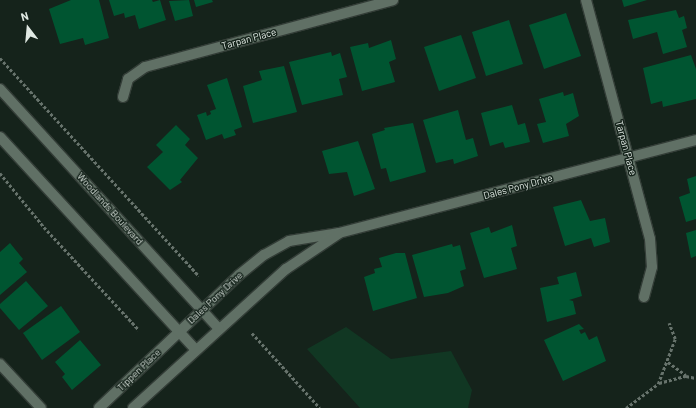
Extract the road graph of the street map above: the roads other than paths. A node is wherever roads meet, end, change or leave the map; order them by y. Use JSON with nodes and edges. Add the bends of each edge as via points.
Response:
{"nodes":[{"id":1,"x":393,"y":0,"type":"edge"},
{"id":2,"x":586,"y":0,"type":"edge"},
{"id":3,"x":0,"y":89,"type":"edge"},
{"id":4,"x":123,"y":97,"type":"dead end"},
{"id":5,"x":0,"y":137,"type":"edge"},
{"id":6,"x":696,"y":140,"type":"edge"},
{"id":7,"x":629,"y":158,"type":"junction"},
{"id":8,"x":339,"y":233,"type":"junction"},
{"id":9,"x":644,"y":297,"type":"dead end"},
{"id":10,"x":201,"y":310,"type":"junction"},
{"id":11,"x":219,"y":329,"type":"junction"},
{"id":12,"x":179,"y":331,"type":"junction"},
{"id":13,"x":196,"y":350,"type":"junction"},
{"id":14,"x":0,"y":364,"type":"edge"},
{"id":15,"x":41,"y":408,"type":"edge"},
{"id":16,"x":99,"y":408,"type":"edge"},
{"id":17,"x":133,"y":408,"type":"edge"}],
"edges":[{"from":1,"to":4,"type":"street","name":"Tarpan Place","via":[[145,67],[128,79]]},
{"from":2,"to":7,"type":"street","name":"Tarpan Place"},
{"from":3,"to":10,"type":"street","name":"Woodlands Boulevard"},
{"from":5,"to":12,"type":"street"},
{"from":6,"to":7,"type":"street","name":"Dales Pony Drive"},
{"from":7,"to":8,"type":"street","name":"Dales Pony Drive"},
{"from":7,"to":9,"type":"street","name":"Tarpan Place","via":[[652,255],[650,282]]},
{"from":8,"to":10,"type":"street","name":"Dales Pony Drive","via":[[301,238],[278,246],[250,266]]},
{"from":8,"to":11,"type":"street","name":"Dales Pony Drive","via":[[286,269]]},
{"from":10,"to":11,"type":"street","name":"Woodlands Boulevard"},
{"from":10,"to":12,"type":"street","name":"Dales Pony Drive"},
{"from":11,"to":13,"type":"street","name":"Dales Pony Drive"},
{"from":12,"to":13,"type":"street"},
{"from":12,"to":16,"type":"street","name":"Tippen Place"},
{"from":13,"to":17,"type":"street"},
{"from":14,"to":15,"type":"street"}]}
